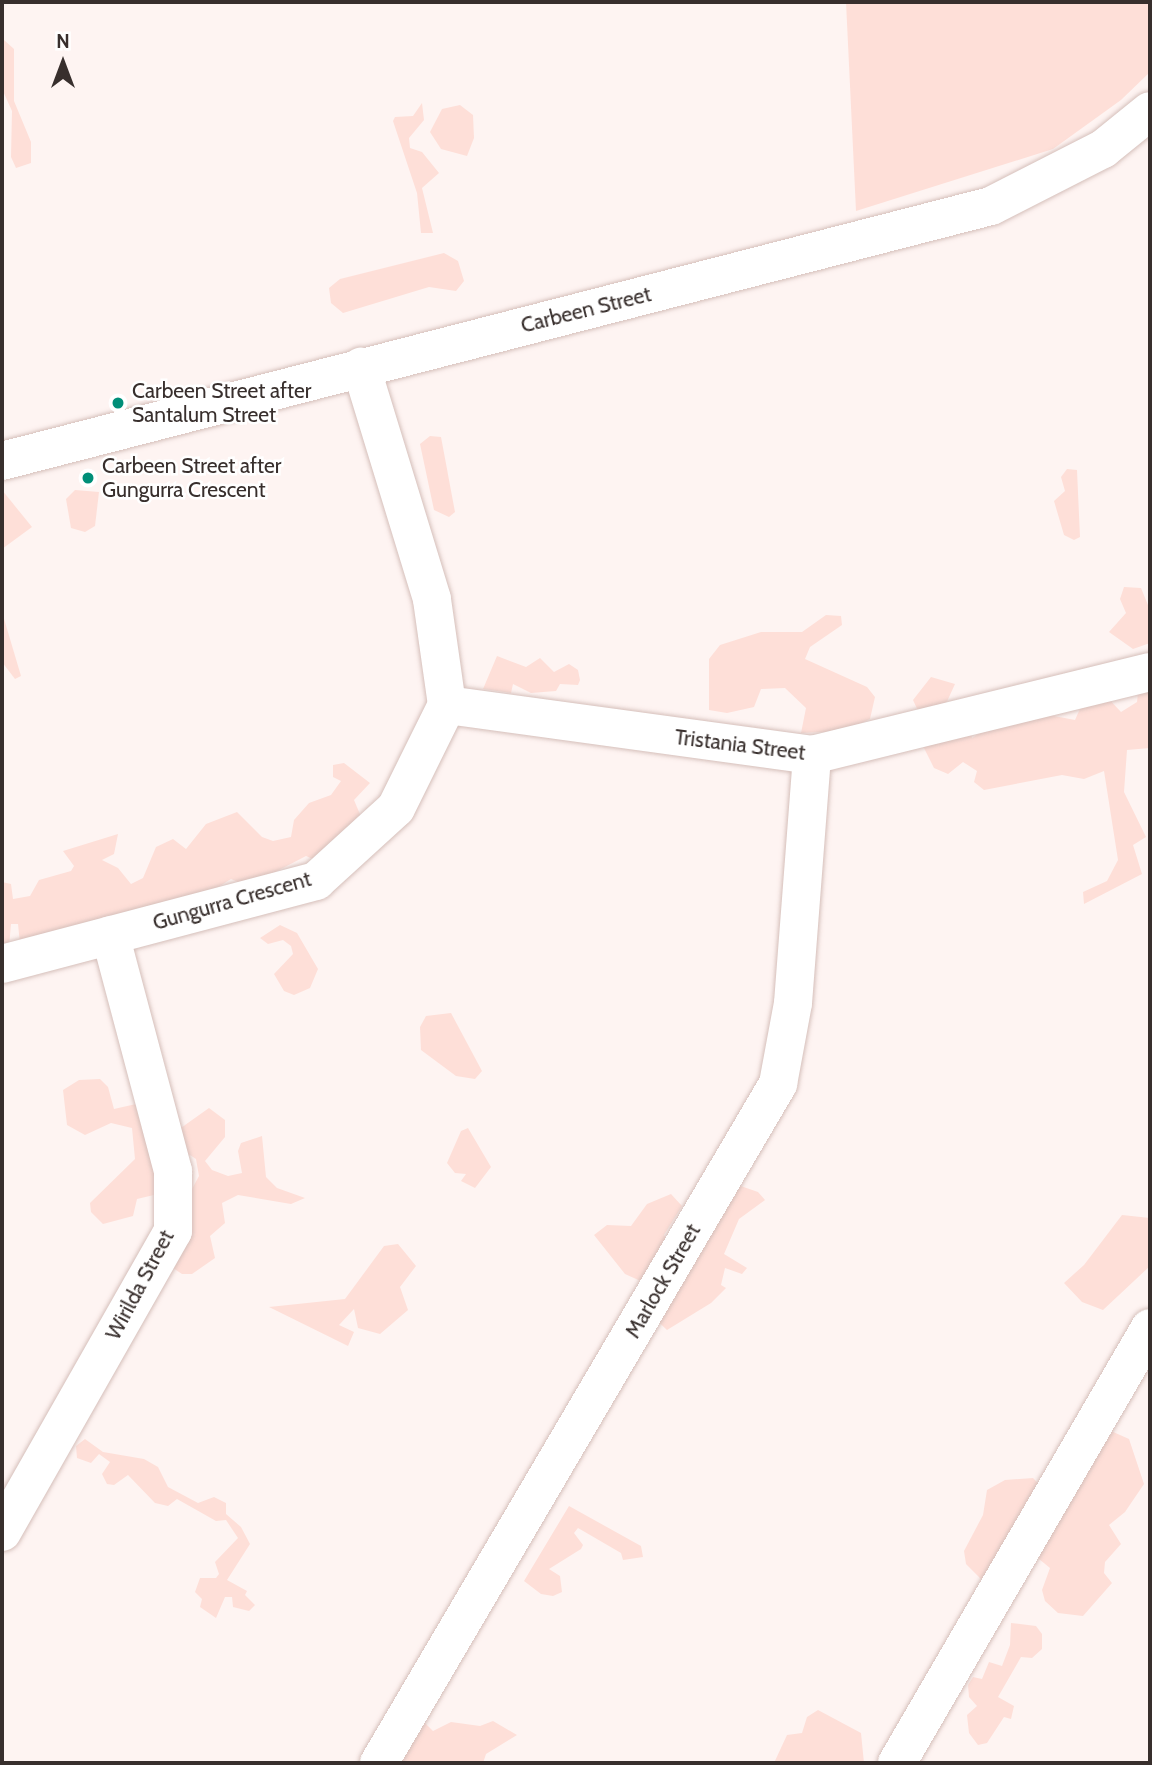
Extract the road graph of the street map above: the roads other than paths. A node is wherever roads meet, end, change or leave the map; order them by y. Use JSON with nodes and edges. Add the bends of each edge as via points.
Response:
{"nodes":[{"id":1,"x":1150,"y":111,"type":"edge"},
{"id":2,"x":361,"y":367,"type":"junction"},
{"id":3,"x":2,"y":461,"type":"edge"},
{"id":4,"x":1150,"y":672,"type":"edge"},
{"id":5,"x":447,"y":705,"type":"junction"},
{"id":6,"x":812,"y":755,"type":"junction"},
{"id":7,"x":110,"y":935,"type":"junction"},
{"id":8,"x":2,"y":964,"type":"edge"},
{"id":9,"x":1150,"y":1328,"type":"edge"},
{"id":10,"x":2,"y":1532,"type":"edge"},
{"id":11,"x":379,"y":1763,"type":"edge"},
{"id":12,"x":897,"y":1763,"type":"edge"}],
"edges":[{"from":1,"to":2,"type":"street","name":"Carbeen Street","via":[[1102,149],[991,206]]},
{"from":2,"to":3,"type":"street","name":"Carbeen Street"},
{"from":2,"to":5,"type":"street","via":[[432,599]]},
{"from":4,"to":6,"type":"street","name":"Tristania Street"},
{"from":5,"to":6,"type":"street","name":"Tristania Street"},
{"from":5,"to":7,"type":"street","name":"Gungurra Crescent","via":[[396,808],[316,881]]},
{"from":6,"to":11,"type":"street","name":"Marlock Street","via":[[793,1003],[778,1084]]},
{"from":7,"to":8,"type":"street","name":"Gungurra Crescent"},
{"from":7,"to":10,"type":"street","name":"Wirilda Street","via":[[173,1171],[173,1231]]},
{"from":9,"to":12,"type":"street"}]}
